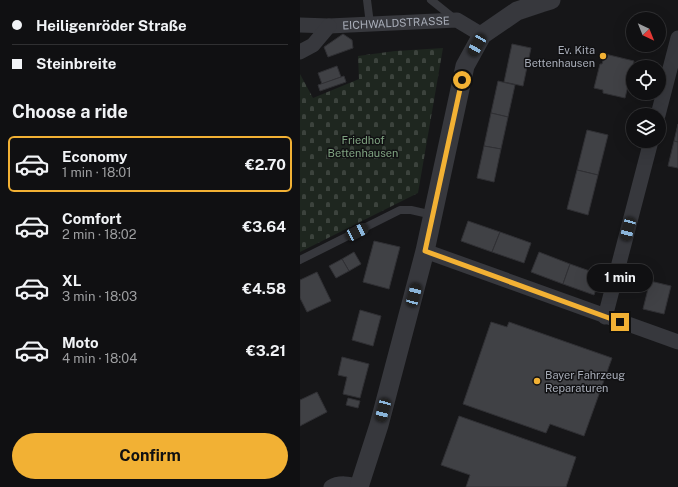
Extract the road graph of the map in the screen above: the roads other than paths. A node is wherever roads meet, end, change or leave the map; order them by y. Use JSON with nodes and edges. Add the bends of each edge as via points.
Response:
{"nodes":[{"id":1,"x":367,"y":0,"type":"edge"},
{"id":2,"x":431,"y":0,"type":"edge"},
{"id":3,"x":551,"y":0,"type":"edge"},
{"id":4,"x":518,"y":6,"type":"edge"},
{"id":5,"x":457,"y":20,"type":"junction"},
{"id":6,"x":370,"y":24,"type":"junction"},
{"id":7,"x":300,"y":25,"type":"edge"},
{"id":8,"x":329,"y":26,"type":"junction"},
{"id":9,"x":482,"y":35,"type":"junction"},
{"id":10,"x":678,"y":38,"type":"edge"},
{"id":11,"x":300,"y":52,"type":"edge"},
{"id":12,"x":660,"y":108,"type":"edge"},
{"id":13,"x":649,"y":148,"type":"edge"},
{"id":14,"x":433,"y":215,"type":"junction"},
{"id":15,"x":425,"y":251,"type":"junction"},
{"id":16,"x":300,"y":260,"type":"edge"},
{"id":17,"x":605,"y":316,"type":"junction"},
{"id":18,"x":678,"y":342,"type":"edge"},
{"id":19,"x":359,"y":486,"type":"edge"},
{"id":20,"x":331,"y":487,"type":"edge"}],
"edges":[{"from":1,"to":6,"type":"lane"},
{"from":2,"to":5,"type":"lane"},
{"from":3,"to":4,"type":"street"},
{"from":4,"to":9,"type":"street"},
{"from":5,"to":6,"type":"street","name":"EICHWALDSTRASSE"},
{"from":5,"to":9,"type":"street","name":"EICHWALDSTRASSE"},
{"from":6,"to":8,"type":"street","name":"EICHWALDSTRASSE"},
{"from":7,"to":8,"type":"street","name":"EICHWALDSTRASSE"},
{"from":8,"to":11,"type":"street","via":[[313,45]]},
{"from":9,"to":14,"type":"street","via":[[465,66]]},
{"from":10,"to":12,"type":"street"},
{"from":13,"to":17,"type":"street"},
{"from":14,"to":15,"type":"street"},
{"from":14,"to":16,"type":"lane","via":[[400,210]]},
{"from":15,"to":17,"type":"street"},
{"from":15,"to":19,"type":"street","via":[[379,425]]},
{"from":17,"to":18,"type":"street"},
{"from":19,"to":20,"type":"street","via":[[350,484]]}]}
